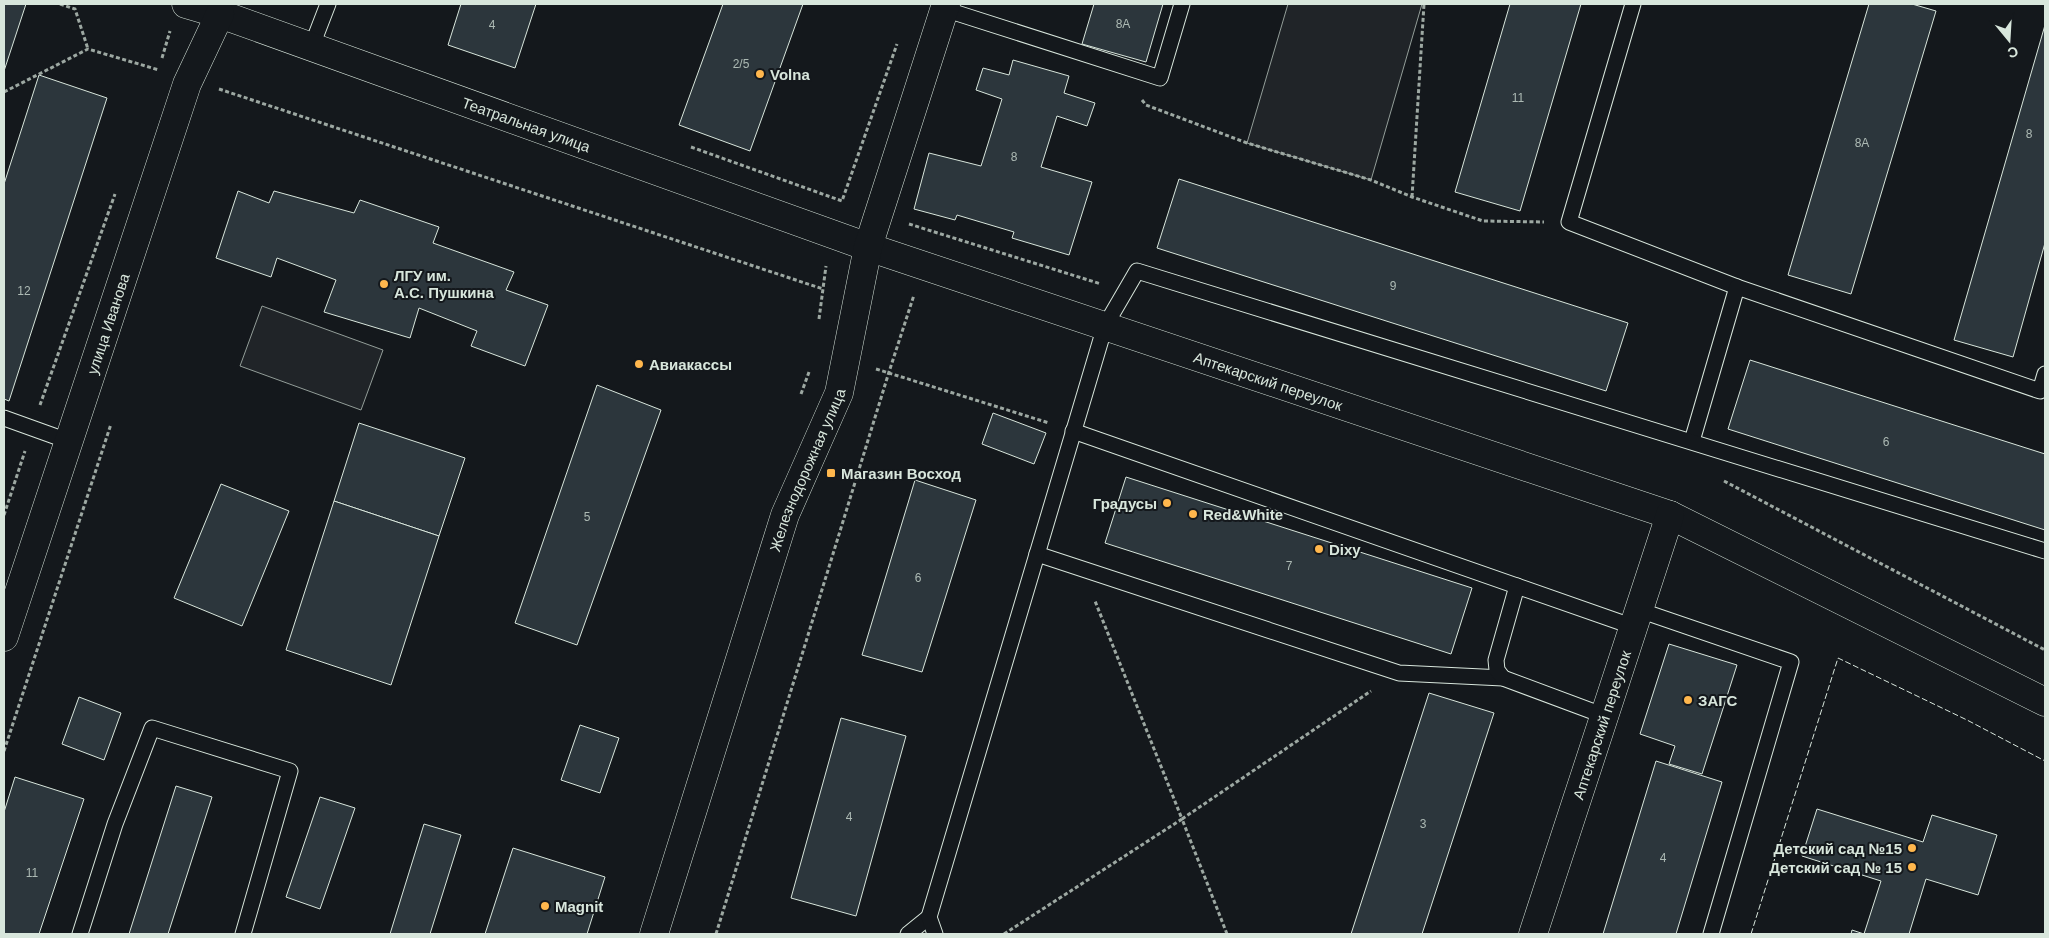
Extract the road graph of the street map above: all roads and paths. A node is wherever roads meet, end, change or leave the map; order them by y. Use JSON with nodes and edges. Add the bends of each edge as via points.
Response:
{"nodes":[{"id":1,"x":60,"y":4,"type":"edge"},
{"id":2,"x":328,"y":4,"type":"edge"},
{"id":3,"x":1182,"y":4,"type":"edge"},
{"id":4,"x":1424,"y":4,"type":"edge"},
{"id":5,"x":1633,"y":4,"type":"edge"},
{"id":6,"x":945,"y":6,"type":"edge"},
{"id":7,"x":179,"y":13,"type":"edge"},
{"id":8,"x":220,"y":14,"type":"junction"},
{"id":9,"x":898,"y":41,"type":"dead end"},
{"id":10,"x":311,"y":48,"type":"junction"},
{"id":11,"x":88,"y":49,"type":"junction"},
{"id":12,"x":1116,"y":63,"type":"junction"},
{"id":13,"x":158,"y":70,"type":"junction"},
{"id":14,"x":155,"y":79,"type":"dead end"},
{"id":15,"x":187,"y":84,"type":"junction"},
{"id":16,"x":4,"y":92,"type":"edge"},
{"id":17,"x":116,"y":190,"type":"dead end"},
{"id":18,"x":1412,"y":197,"type":"junction"},
{"id":19,"x":842,"y":201,"type":"junction"},
{"id":20,"x":879,"y":214,"type":"junction"},
{"id":21,"x":1569,"y":222,"type":"junction"},
{"id":22,"x":830,"y":233,"type":"junction"},
{"id":23,"x":939,"y":233,"type":"junction"},
{"id":24,"x":868,"y":247,"type":"junction"},
{"id":25,"x":924,"y":266,"type":"junction"},
{"id":26,"x":1736,"y":287,"type":"junction"},
{"id":27,"x":823,"y":290,"type":"dead end"},
{"id":28,"x":1125,"y":291,"type":"junction"},
{"id":29,"x":1104,"y":326,"type":"junction"},
{"id":30,"x":888,"y":372,"type":"junction"},
{"id":31,"x":2045,"y":374,"type":"edge"},
{"id":32,"x":2043,"y":392,"type":"edge"},
{"id":33,"x":4,"y":418,"type":"edge"},
{"id":34,"x":32,"y":429,"type":"junction"},
{"id":35,"x":1073,"y":431,"type":"junction"},
{"id":36,"x":1692,"y":441,"type":"junction"},
{"id":37,"x":68,"y":442,"type":"junction"},
{"id":38,"x":1723,"y":480,"type":"dead end"},
{"id":39,"x":4,"y":515,"type":"edge"},
{"id":40,"x":1670,"y":515,"type":"junction"},
{"id":41,"x":2045,"y":551,"type":"edge"},
{"id":42,"x":1037,"y":554,"type":"junction"},
{"id":43,"x":1082,"y":569,"type":"junction"},
{"id":44,"x":1517,"y":586,"type":"junction"},
{"id":45,"x":1636,"y":619,"type":"junction"},
{"id":46,"x":4,"y":637,"type":"edge"},
{"id":47,"x":2045,"y":650,"type":"edge"},
{"id":48,"x":1399,"y":673,"type":"junction"},
{"id":49,"x":1503,"y":678,"type":"junction"},
{"id":50,"x":2045,"y":702,"type":"edge"},
{"id":51,"x":1605,"y":716,"type":"junction"},
{"id":52,"x":1182,"y":819,"type":"junction"},
{"id":53,"x":929,"y":917,"type":"junction"},
{"id":54,"x":80,"y":934,"type":"edge"},
{"id":55,"x":243,"y":934,"type":"edge"},
{"id":56,"x":654,"y":934,"type":"edge"},
{"id":57,"x":716,"y":934,"type":"edge"},
{"id":58,"x":908,"y":934,"type":"edge"},
{"id":59,"x":935,"y":934,"type":"edge"},
{"id":60,"x":1004,"y":934,"type":"edge"},
{"id":61,"x":1227,"y":934,"type":"edge"},
{"id":62,"x":1533,"y":934,"type":"edge"},
{"id":63,"x":1711,"y":934,"type":"edge"}],
"edges":[{"from":1,"to":11,"type":"path","via":[[75,9]]},
{"from":2,"to":10,"type":"lane"},
{"from":3,"to":12,"type":"lane","via":[[1160,78]]},
{"from":4,"to":18,"type":"path"},
{"from":5,"to":21,"type":"lane"},
{"from":6,"to":12,"type":"lane"},
{"from":6,"to":20,"type":"street","name":"Железнодорожная улица"},
{"from":7,"to":8,"type":"street","name":"Театральная улица"},
{"from":7,"to":13,"type":"path"},
{"from":8,"to":10,"type":"street","name":"Театральная улица"},
{"from":8,"to":15,"type":"street","name":"улица Иванова"},
{"from":9,"to":19,"type":"path"},
{"from":10,"to":22,"type":"street","name":"Театральная улица"},
{"from":11,"to":13,"type":"path"},
{"from":11,"to":16,"type":"path"},
{"from":12,"to":18,"type":"path","via":[[1146,105],[1247,143],[1371,180]]},
{"from":13,"to":14,"type":"path"},
{"from":13,"to":15,"type":"path"},
{"from":15,"to":27,"type":"path","via":[[220,89]]},
{"from":15,"to":37,"type":"street","name":"улица Иванова"},
{"from":17,"to":34,"type":"path"},
{"from":18,"to":21,"type":"path","via":[[1483,221]]},
{"from":19,"to":20,"type":"path"},
{"from":19,"to":22,"type":"path"},
{"from":20,"to":23,"type":"path"},
{"from":20,"to":24,"type":"street","name":"Железнодорожная улица"},
{"from":21,"to":26,"type":"lane"},
{"from":22,"to":24,"type":"street","name":"Театральная улица"},
{"from":23,"to":25,"type":"path"},
{"from":23,"to":28,"type":"path"},
{"from":24,"to":25,"type":"street","name":"Аптекарский переулок"},
{"from":24,"to":56,"type":"street","name":"Железнодорожная улица","via":[[839,393],[785,515]]},
{"from":25,"to":29,"type":"street","name":"Аптекарский переулок"},
{"from":25,"to":30,"type":"path"},
{"from":26,"to":32,"type":"lane"},
{"from":26,"to":36,"type":"lane"},
{"from":28,"to":29,"type":"lane"},
{"from":28,"to":36,"type":"lane","via":[[1136,271]]},
{"from":29,"to":35,"type":"lane"},
{"from":29,"to":40,"type":"street","name":"Аптекарский переулок"},
{"from":30,"to":35,"type":"path"},
{"from":30,"to":57,"type":"path"},
{"from":31,"to":32,"type":"lane"},
{"from":33,"to":34,"type":"lane"},
{"from":34,"to":37,"type":"lane"},
{"from":34,"to":39,"type":"path"},
{"from":35,"to":42,"type":"lane"},
{"from":35,"to":44,"type":"lane"},
{"from":36,"to":41,"type":"lane"},
{"from":37,"to":46,"type":"street","name":"улица Иванова"},
{"from":38,"to":47,"type":"path"},
{"from":40,"to":45,"type":"street","name":"Аптекарский переулок"},
{"from":40,"to":50,"type":"street","name":"Аптекарский переулок"},
{"from":42,"to":43,"type":"lane"},
{"from":42,"to":53,"type":"lane"},
{"from":43,"to":48,"type":"lane"},
{"from":43,"to":52,"type":"path"},
{"from":44,"to":45,"type":"lane"},
{"from":44,"to":49,"type":"lane","via":[[1496,660],[1497,670]]},
{"from":45,"to":51,"type":"street","name":"Аптекарский переулок"},
{"from":45,"to":63,"type":"lane","via":[[1791,662]]},
{"from":48,"to":49,"type":"lane"},
{"from":48,"to":52,"type":"path"},
{"from":49,"to":51,"type":"lane"},
{"from":51,"to":62,"type":"street","name":"Аптекарский переулок"},
{"from":52,"to":60,"type":"path"},
{"from":52,"to":61,"type":"path"},
{"from":53,"to":58,"type":"lane"},
{"from":53,"to":59,"type":"lane"},
{"from":54,"to":55,"type":"lane","via":[[115,824],[152,728],[290,771]]}]}
